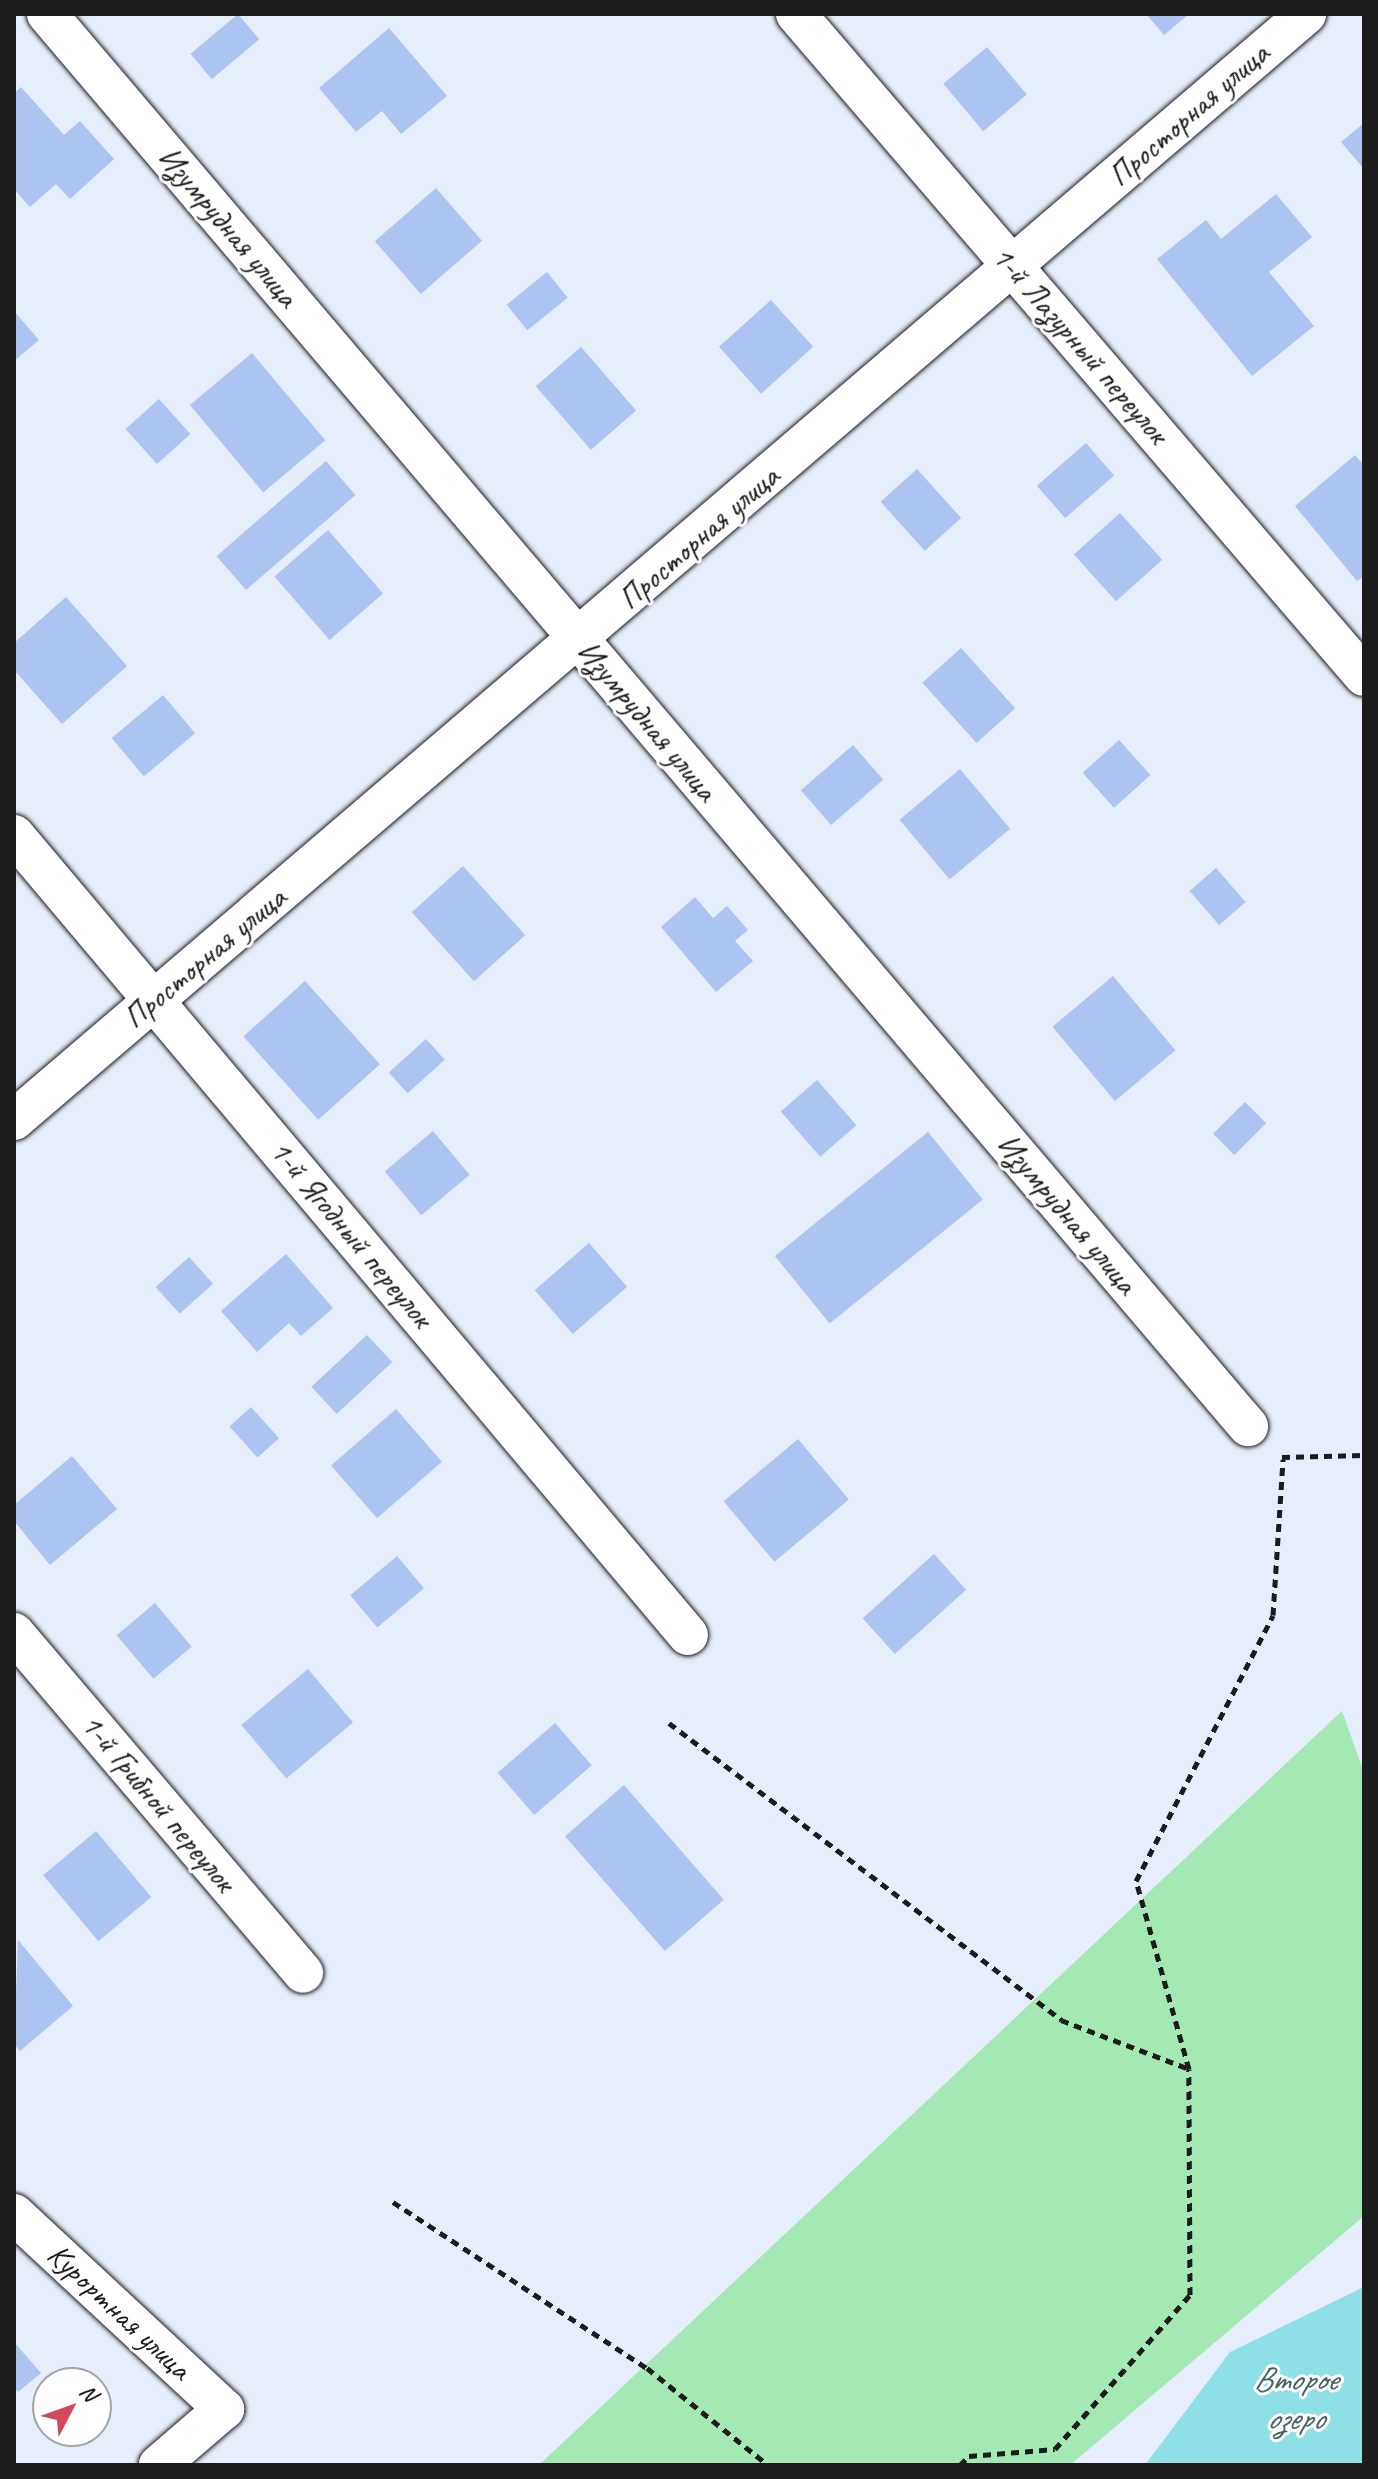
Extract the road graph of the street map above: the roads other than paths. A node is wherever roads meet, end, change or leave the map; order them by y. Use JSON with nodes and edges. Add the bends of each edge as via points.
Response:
{"nodes":[{"id":1,"x":47,"y":14,"type":"edge"},
{"id":2,"x":796,"y":14,"type":"edge"},
{"id":3,"x":1306,"y":14,"type":"edge"},
{"id":4,"x":1013,"y":268,"type":"junction"},
{"id":5,"x":579,"y":641,"type":"junction"},
{"id":6,"x":1364,"y":676,"type":"edge"},
{"id":7,"x":14,"y":835,"type":"edge"},
{"id":8,"x":155,"y":1001,"type":"junction"},
{"id":9,"x":14,"y":1120,"type":"edge"},
{"id":10,"x":1248,"y":1426,"type":"road end"},
{"id":11,"x":14,"y":1633,"type":"edge"},
{"id":12,"x":688,"y":1635,"type":"dead end"},
{"id":13,"x":303,"y":1973,"type":"dead end"},
{"id":14,"x":14,"y":2214,"type":"edge"},
{"id":15,"x":159,"y":2465,"type":"edge"}],
"edges":[{"from":1,"to":5,"type":"street","name":"Изумрудная улица"},
{"from":2,"to":4,"type":"street","name":"1-й Лазурный переулок"},
{"from":3,"to":4,"type":"street","name":"Просторная улица"},
{"from":4,"to":5,"type":"street","name":"Просторная улица"},
{"from":4,"to":6,"type":"street","name":"1-й Лазурный переулок"},
{"from":5,"to":8,"type":"street","name":"Просторная улица"},
{"from":5,"to":10,"type":"street","name":"Изумрудная улица"},
{"from":7,"to":8,"type":"street","name":"1-й Ягодный переулок"},
{"from":8,"to":9,"type":"street","name":"Просторная улица"},
{"from":8,"to":12,"type":"street","name":"1-й Ягодный переулок"},
{"from":11,"to":13,"type":"street","name":"1-й Грибной переулок"},
{"from":14,"to":15,"type":"street","name":"Курортная улица","via":[[224,2409]]}]}
